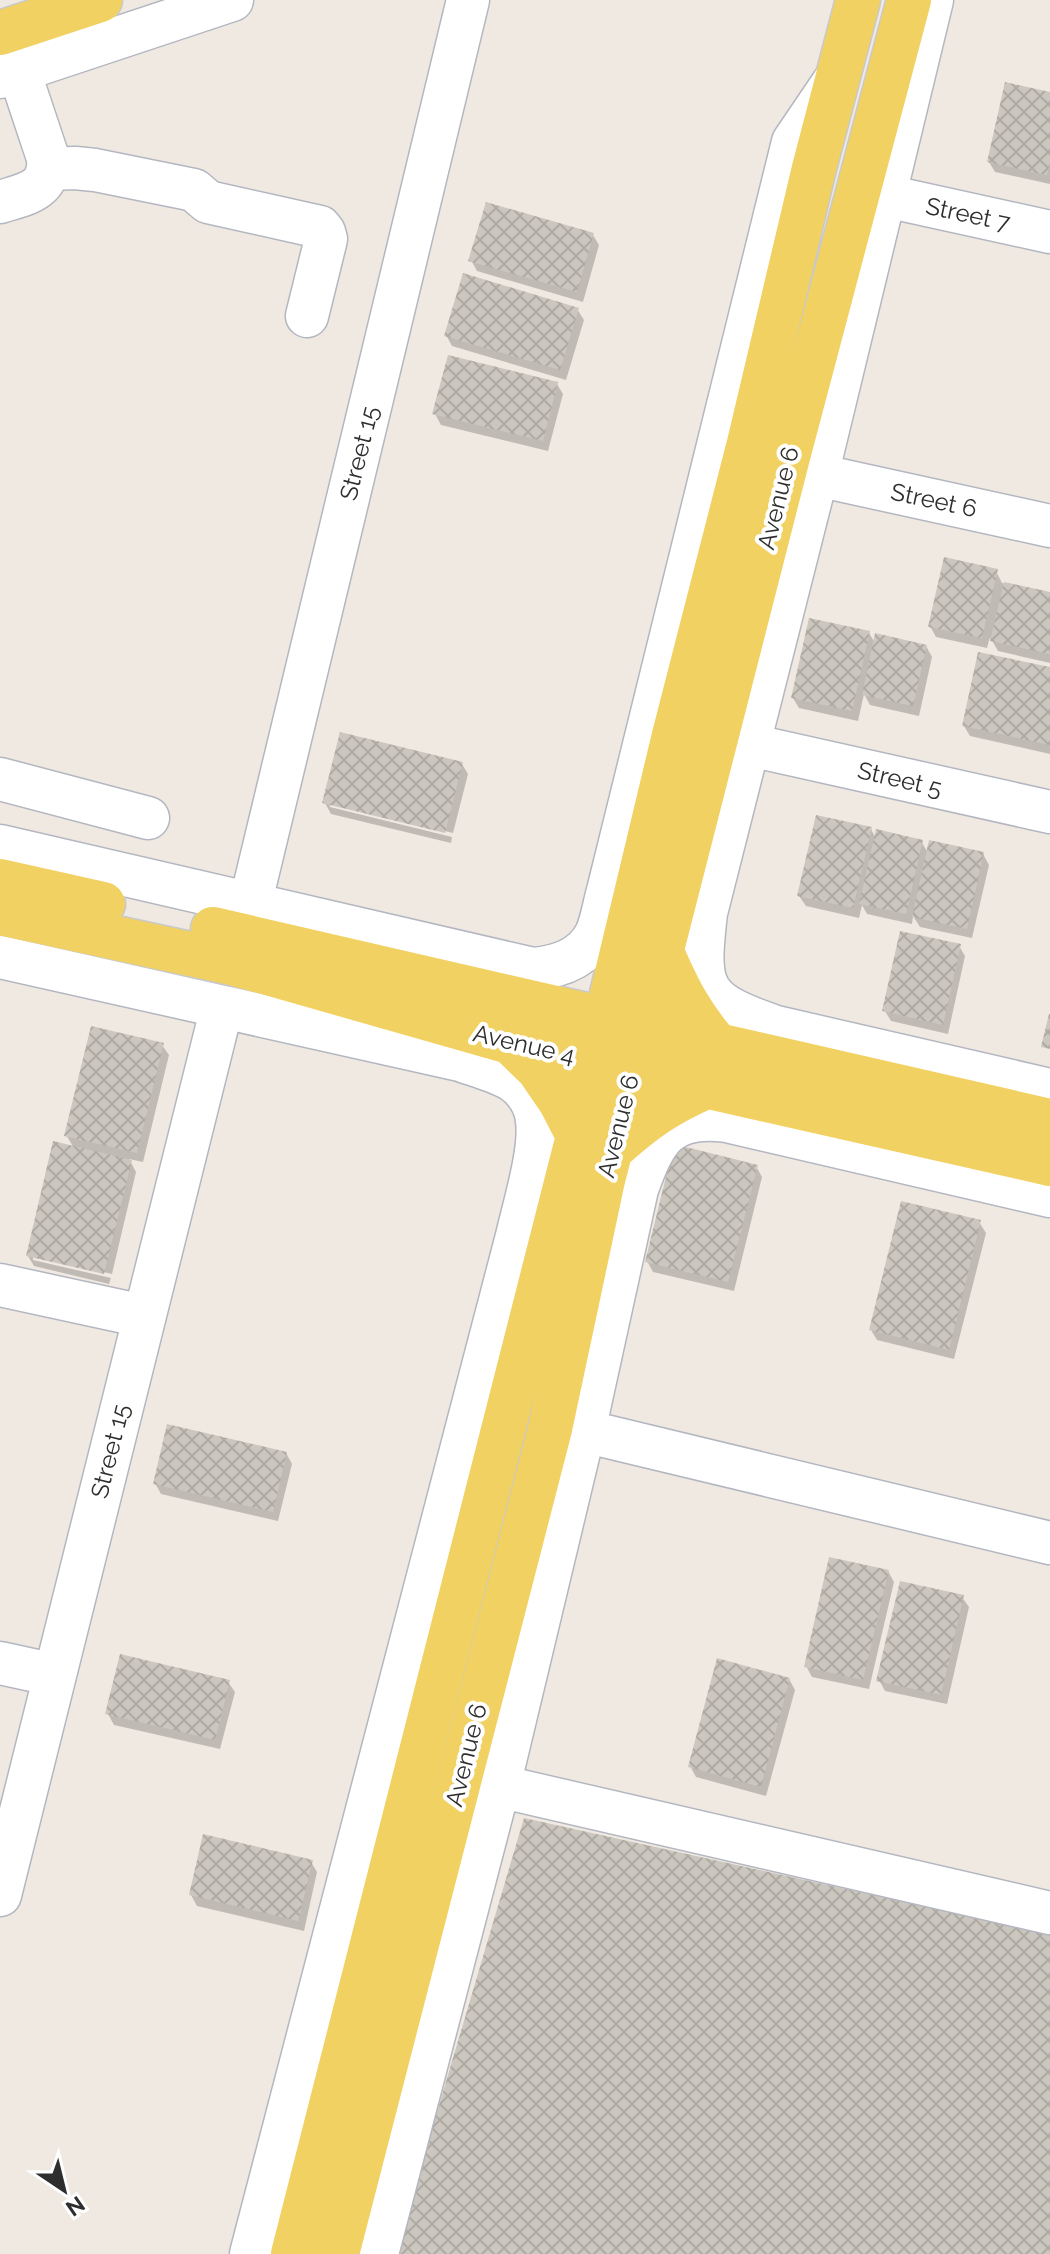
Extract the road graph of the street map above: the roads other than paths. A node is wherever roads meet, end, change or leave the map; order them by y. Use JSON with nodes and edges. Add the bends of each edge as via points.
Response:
{"nodes":[{"id":1,"x":100,"y":0,"type":"edge"},
{"id":2,"x":232,"y":0,"type":"edge"},
{"id":3,"x":468,"y":0,"type":"edge"},
{"id":4,"x":858,"y":0,"type":"edge"},
{"id":5,"x":909,"y":0,"type":"edge"},
{"id":6,"x":932,"y":0,"type":"edge"},
{"id":7,"x":6,"y":60,"type":"edge"},
{"id":8,"x":49,"y":169,"type":"junction"},
{"id":9,"x":886,"y":196,"type":"junction"},
{"id":10,"x":0,"y":202,"type":"edge"},
{"id":11,"x":1050,"y":232,"type":"edge"},
{"id":12,"x":307,"y":316,"type":"dead end"},
{"id":13,"x":817,"y":475,"type":"junction"},
{"id":14,"x":1050,"y":526,"type":"edge"},
{"id":15,"x":750,"y":745,"type":"junction"},
{"id":16,"x":0,"y":779,"type":"edge"},
{"id":17,"x":1050,"y":812,"type":"edge"},
{"id":18,"x":148,"y":818,"type":"dead end"},
{"id":19,"x":0,"y":846,"type":"edge"},
{"id":20,"x":0,"y":881,"type":"edge"},
{"id":21,"x":250,"y":905,"type":"junction"},
{"id":22,"x":0,"y":913,"type":"edge"},
{"id":23,"x":652,"y":915,"type":"junction"},
{"id":24,"x":0,"y":957,"type":"edge"},
{"id":25,"x":493,"y":976,"type":"junction"},
{"id":26,"x":539,"y":1003,"type":"junction"},
{"id":27,"x":222,"y":1007,"type":"junction"},
{"id":28,"x":510,"y":1042,"type":"junction"},
{"id":29,"x":772,"y":1043,"type":"junction"},
{"id":30,"x":619,"y":1044,"type":"junction"},
{"id":31,"x":463,"y":1046,"type":"junction"},
{"id":32,"x":713,"y":1067,"type":"junction"},
{"id":33,"x":1050,"y":1090,"type":"edge"},
{"id":34,"x":1050,"y":1121,"type":"edge"},
{"id":35,"x":607,"y":1164,"type":"junction"},
{"id":36,"x":1050,"y":1164,"type":"edge"},
{"id":37,"x":545,"y":1189,"type":"junction"},
{"id":38,"x":1050,"y":1196,"type":"edge"},
{"id":39,"x":0,"y":1285,"type":"edge"},
{"id":40,"x":143,"y":1316,"type":"junction"},
{"id":41,"x":584,"y":1431,"type":"junction"},
{"id":42,"x":1050,"y":1543,"type":"edge"},
{"id":43,"x":0,"y":1663,"type":"edge"},
{"id":44,"x":55,"y":1675,"type":"junction"},
{"id":45,"x":499,"y":1786,"type":"junction"},
{"id":46,"x":0,"y":1895,"type":"edge"},
{"id":47,"x":1050,"y":1913,"type":"edge"},
{"id":48,"x":251,"y":2254,"type":"edge"},
{"id":49,"x":293,"y":2254,"type":"edge"},
{"id":50,"x":337,"y":2254,"type":"edge"},
{"id":51,"x":377,"y":2254,"type":"edge"}],
"edges":[{"from":1,"to":7,"type":"main road"},
{"from":2,"to":7,"type":"street"},
{"from":3,"to":21,"type":"street","name":"Street 15"},
{"from":4,"to":23,"type":"main road","name":"Avenue 6","via":[[753,428]]},
{"from":5,"to":23,"type":"main road","name":"Avenue 6","via":[[788,457]]},
{"from":6,"to":9,"type":"street"},
{"from":7,"to":8,"type":"street"},
{"from":8,"to":10,"type":"street","via":[[32,191]]},
{"from":8,"to":12,"type":"street","via":[[95,170],[194,190],[208,202],[320,227],[326,239]]},
{"from":9,"to":11,"type":"street","name":"Street 7"},
{"from":9,"to":13,"type":"street"},
{"from":13,"to":14,"type":"street","name":"Street 6"},
{"from":13,"to":15,"type":"street"},
{"from":15,"to":17,"type":"street","name":"Street 5"},
{"from":15,"to":23,"type":"street"},
{"from":16,"to":18,"type":"street"},
{"from":19,"to":21,"type":"street"},
{"from":20,"to":25,"type":"main road","name":"Avenue 4"},
{"from":21,"to":25,"type":"street"},
{"from":22,"to":31,"type":"main road","name":"Avenue 4","via":[[232,963]]},
{"from":23,"to":25,"type":"street","via":[[596,933],[582,952],[553,967]]},
{"from":23,"to":26,"type":"main road","via":[[589,975]]},
{"from":23,"to":29,"type":"street","via":[[701,966],[712,994]]},
{"from":23,"to":30,"type":"main road","name":"Avenue 6"},
{"from":23,"to":32,"type":"main road"},
{"from":24,"to":27,"type":"street"},
{"from":25,"to":26,"type":"main road","name":"Avenue 4"},
{"from":26,"to":30,"type":"main road","name":"Avenue 4"},
{"from":27,"to":31,"type":"street"},
{"from":27,"to":40,"type":"street","name":"Street 15"},
{"from":28,"to":30,"type":"main road","name":"Avenue 4"},
{"from":28,"to":31,"type":"main road","name":"Avenue 4"},
{"from":28,"to":35,"type":"main road","via":[[538,1069]]},
{"from":29,"to":32,"type":"main road","name":"Avenue 4"},
{"from":29,"to":33,"type":"street"},
{"from":29,"to":34,"type":"main road","name":"Avenue 4"},
{"from":30,"to":32,"type":"main road","name":"Avenue 4"},
{"from":30,"to":35,"type":"main road","name":"Avenue 6"},
{"from":31,"to":37,"type":"street","via":[[514,1081],[533,1105]]},
{"from":32,"to":35,"type":"main road","via":[[651,1116]]},
{"from":32,"to":36,"type":"main road","name":"Avenue 4"},
{"from":35,"to":37,"type":"main road","name":"Avenue 6"},
{"from":35,"to":38,"type":"street","via":[[648,1158],[671,1129],[707,1119]]},
{"from":35,"to":41,"type":"street"},
{"from":35,"to":50,"type":"main road","name":"Avenue 6","via":[[550,1429]]},
{"from":37,"to":48,"type":"street","via":[[517,1236]]},
{"from":37,"to":49,"type":"main road","name":"Avenue 6"},
{"from":39,"to":40,"type":"street"},
{"from":40,"to":44,"type":"street","name":"Street 15"},
{"from":41,"to":42,"type":"street"},
{"from":41,"to":45,"type":"street"},
{"from":43,"to":44,"type":"street"},
{"from":44,"to":46,"type":"street","name":"Street 15"},
{"from":45,"to":47,"type":"street"},
{"from":45,"to":51,"type":"street"}]}
